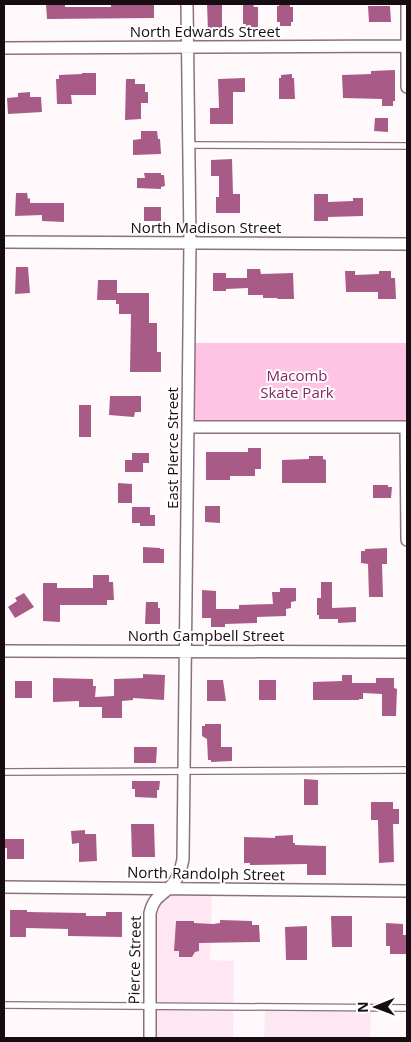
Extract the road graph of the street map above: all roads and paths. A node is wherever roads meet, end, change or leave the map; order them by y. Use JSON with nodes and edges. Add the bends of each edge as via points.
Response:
{"nodes":[{"id":1,"x":186,"y":4,"type":"edge"},
{"id":2,"x":407,"y":4,"type":"edge"},
{"id":3,"x":407,"y":46,"type":"edge"},
{"id":4,"x":187,"y":47,"type":"junction"},
{"id":5,"x":4,"y":48,"type":"edge"},
{"id":6,"x":407,"y":87,"type":"edge"},
{"id":7,"x":188,"y":145,"type":"junction"},
{"id":8,"x":407,"y":146,"type":"edge"},
{"id":9,"x":4,"y":242,"type":"edge"},
{"id":10,"x":190,"y":242,"type":"junction"},
{"id":11,"x":407,"y":244,"type":"edge"},
{"id":12,"x":188,"y":427,"type":"junction"},
{"id":13,"x":407,"y":427,"type":"edge"},
{"id":14,"x":407,"y":540,"type":"edge"},
{"id":15,"x":4,"y":651,"type":"edge"},
{"id":16,"x":186,"y":651,"type":"junction"},
{"id":17,"x":407,"y":652,"type":"edge"},
{"id":18,"x":407,"y":770,"type":"edge"},
{"id":19,"x":185,"y":771,"type":"junction"},
{"id":20,"x":4,"y":772,"type":"edge"},
{"id":21,"x":4,"y":887,"type":"edge"},
{"id":22,"x":168,"y":889,"type":"junction"},
{"id":23,"x":407,"y":891,"type":"edge"},
{"id":24,"x":4,"y":1005,"type":"edge"},
{"id":25,"x":150,"y":1006,"type":"junction"},
{"id":26,"x":407,"y":1008,"type":"edge"},
{"id":27,"x":150,"y":1038,"type":"edge"}],
"edges":[{"from":1,"to":4,"type":"street","name":"East Pierce Street"},
{"from":2,"to":3,"type":"street"},
{"from":3,"to":4,"type":"street","name":"North Edwards Street"},
{"from":3,"to":6,"type":"street"},
{"from":4,"to":5,"type":"street","name":"North Edwards Street"},
{"from":4,"to":7,"type":"street","name":"East Pierce Street"},
{"from":7,"to":8,"type":"lane"},
{"from":7,"to":10,"type":"street","name":"East Pierce Street"},
{"from":9,"to":10,"type":"street","name":"North Madison Street"},
{"from":10,"to":11,"type":"street","name":"North Madison Street"},
{"from":10,"to":12,"type":"street","name":"East Pierce Street"},
{"from":12,"to":13,"type":"street"},
{"from":12,"to":16,"type":"street","name":"East Pierce Street"},
{"from":13,"to":14,"type":"street"},
{"from":15,"to":16,"type":"street","name":"North Campbell Street"},
{"from":16,"to":17,"type":"street","name":"North Campbell Street"},
{"from":16,"to":19,"type":"street","name":"East Pierce Street"},
{"from":18,"to":19,"type":"lane"},
{"from":19,"to":20,"type":"lane"},
{"from":19,"to":22,"type":"street","name":"East Pierce Street","via":[[183,859],[177,878]]},
{"from":21,"to":22,"type":"street","name":"North Randolph Street"},
{"from":22,"to":23,"type":"street","name":"North Randolph Street"},
{"from":22,"to":25,"type":"street","name":"Pierce Street","via":[[158,896],[150,913]]},
{"from":24,"to":25,"type":"lane"},
{"from":25,"to":26,"type":"lane"},
{"from":25,"to":27,"type":"street","name":"Pierce Street"}]}
